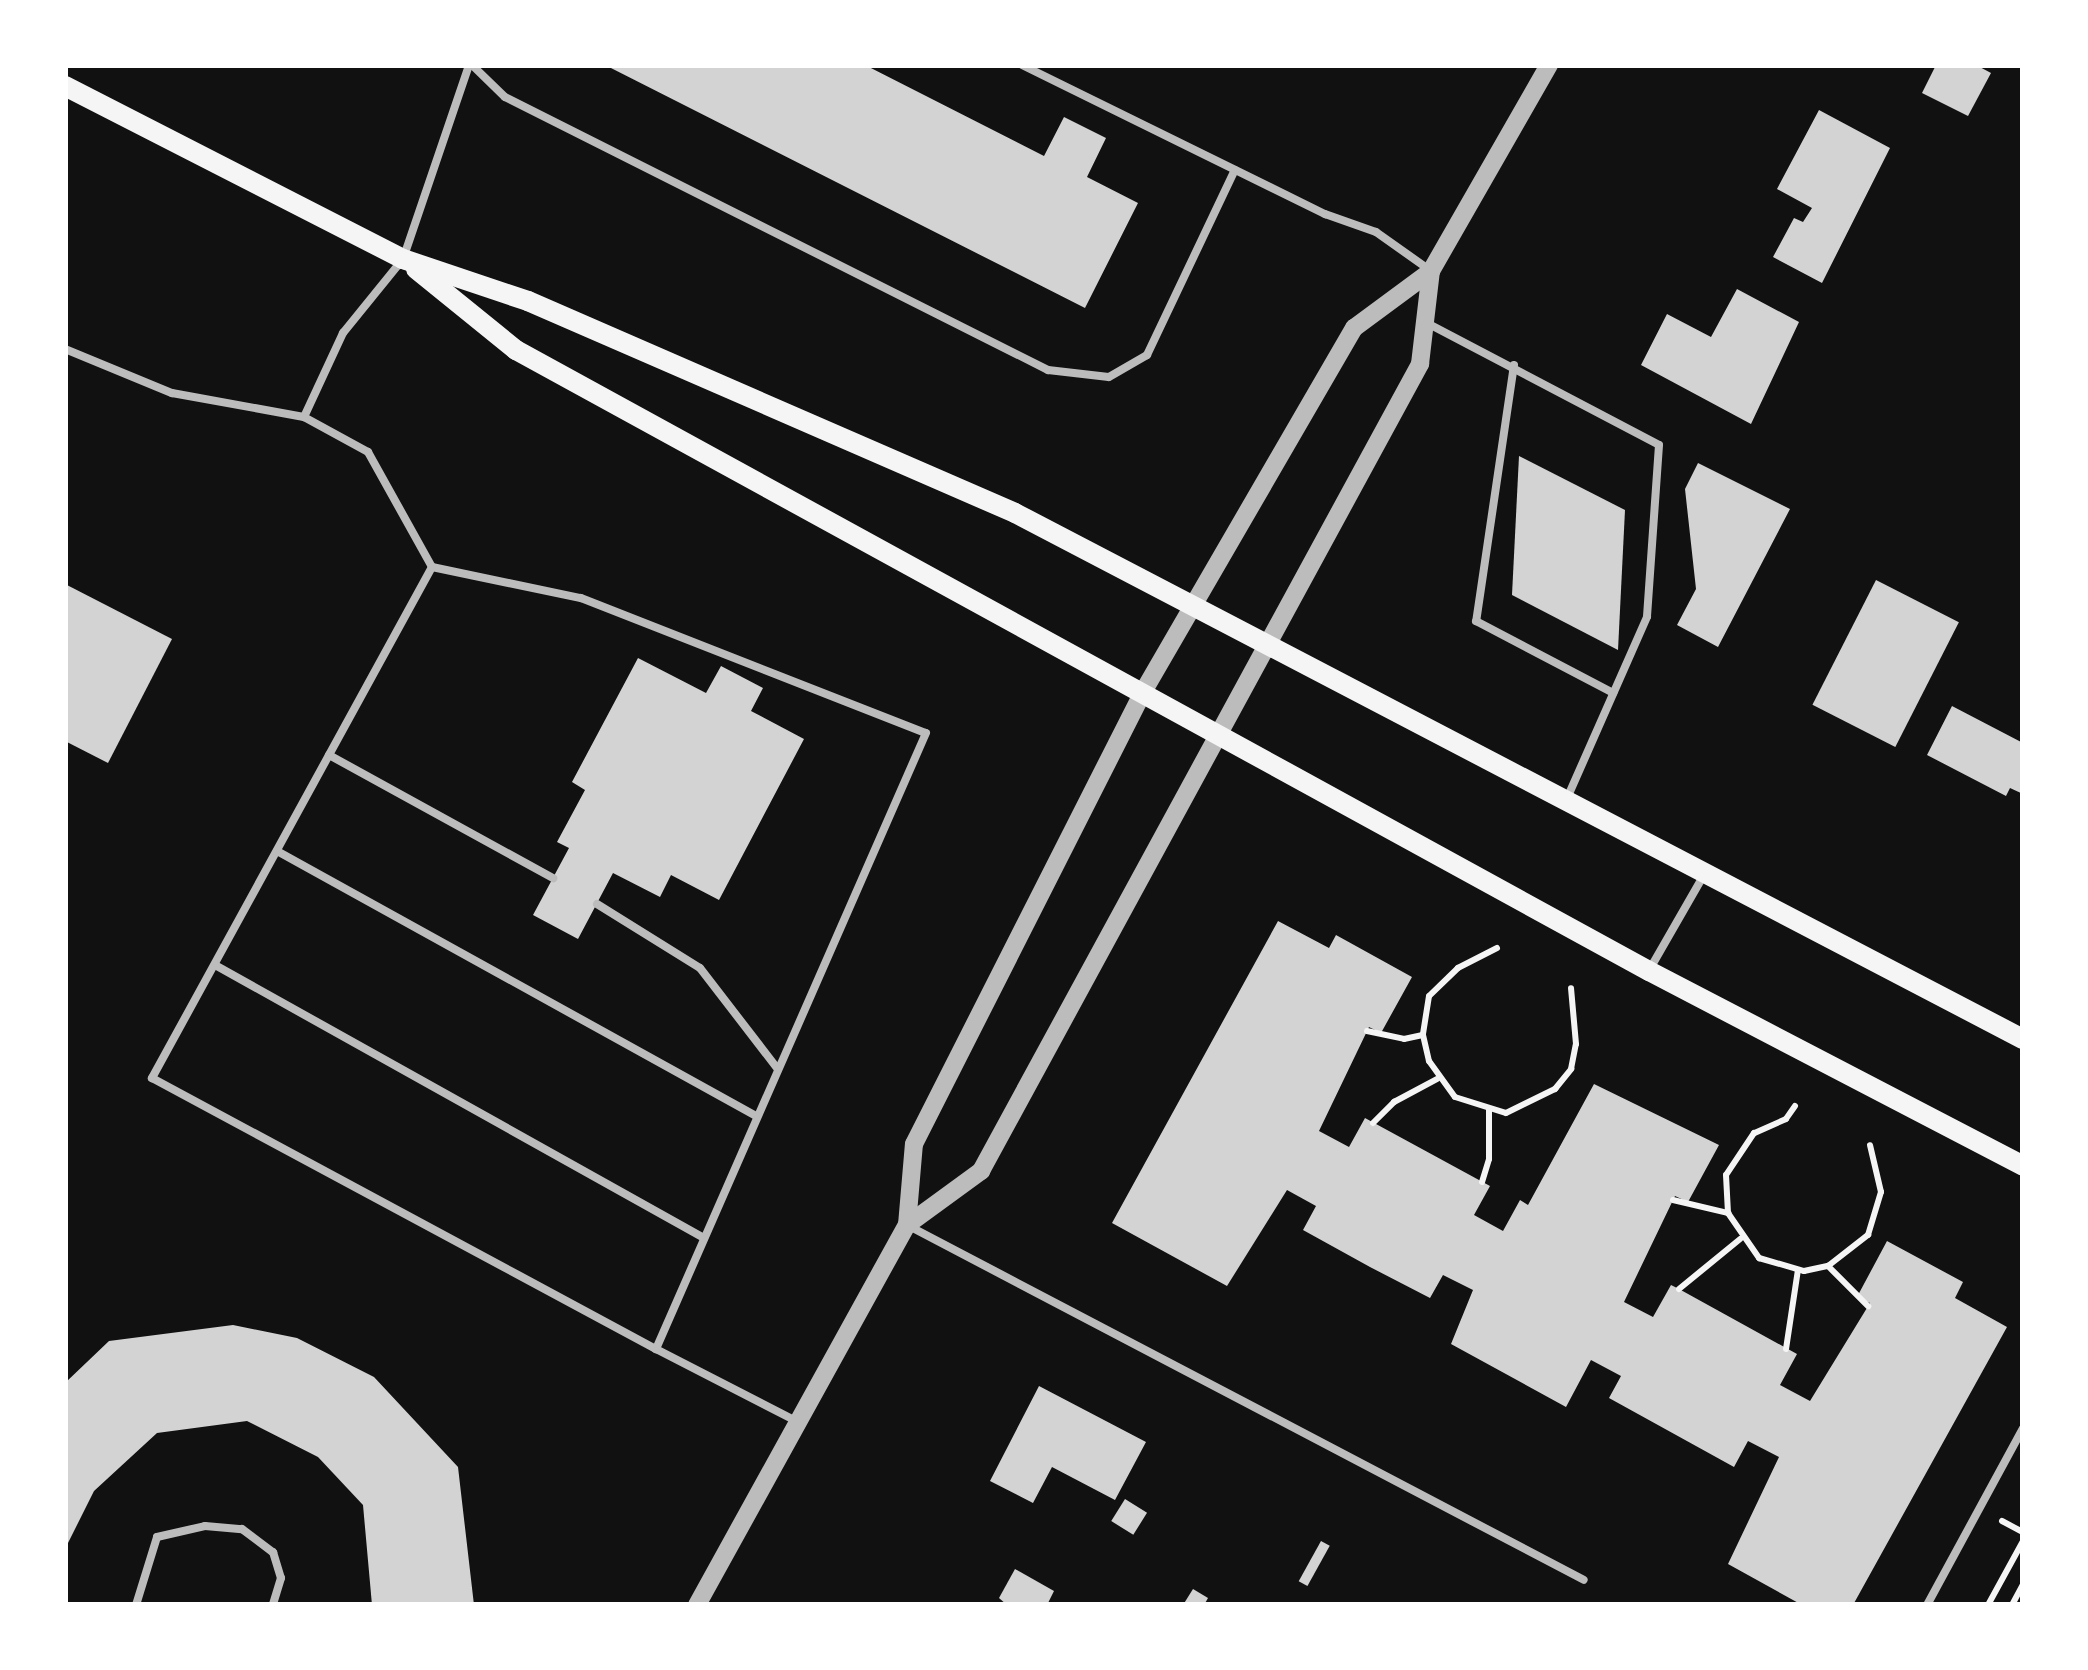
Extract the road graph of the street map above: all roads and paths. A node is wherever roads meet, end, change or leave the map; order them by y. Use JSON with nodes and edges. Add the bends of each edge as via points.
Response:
{"nodes":[{"id":1,"x":1022,"y":65,"type":"edge"},
{"id":2,"x":1549,"y":65,"type":"edge"},
{"id":3,"x":471,"y":66,"type":"edge"},
{"id":4,"x":65,"y":86,"type":"edge"},
{"id":5,"x":1235,"y":170,"type":"junction"},
{"id":6,"x":403,"y":258,"type":"junction"},
{"id":7,"x":1431,"y":271,"type":"junction"},
{"id":8,"x":1425,"y":322,"type":"junction"},
{"id":9,"x":65,"y":349,"type":"edge"},
{"id":10,"x":1514,"y":365,"type":"junction"},
{"id":11,"x":304,"y":417,"type":"junction"},
{"id":12,"x":432,"y":566,"type":"junction"},
{"id":13,"x":1194,"y":604,"type":"junction"},
{"id":14,"x":1271,"y":645,"type":"junction"},
{"id":15,"x":1143,"y":692,"type":"junction"},
{"id":16,"x":1613,"y":694,"type":"junction"},
{"id":17,"x":1221,"y":732,"type":"junction"},
{"id":18,"x":329,"y":755,"type":"junction"},
{"id":19,"x":1567,"y":798,"type":"junction"},
{"id":20,"x":276,"y":850,"type":"junction"},
{"id":21,"x":1706,"y":871,"type":"junction"},
{"id":22,"x":553,"y":878,"type":"dead end"},
{"id":23,"x":597,"y":904,"type":"dead end"},
{"id":24,"x":1497,"y":948,"type":"dead end"},
{"id":25,"x":214,"y":965,"type":"junction"},
{"id":26,"x":1649,"y":971,"type":"junction"},
{"id":27,"x":1571,"y":988,"type":"dead end"},
{"id":28,"x":1367,"y":1031,"type":"dead end"},
{"id":29,"x":1423,"y":1035,"type":"junction"},
{"id":30,"x":2023,"y":1039,"type":"edge"},
{"id":31,"x":777,"y":1068,"type":"junction"},
{"id":32,"x":1437,"y":1079,"type":"junction"},
{"id":33,"x":1795,"y":1106,"type":"dead end"},
{"id":34,"x":1489,"y":1109,"type":"junction"},
{"id":35,"x":756,"y":1116,"type":"junction"},
{"id":36,"x":1373,"y":1122,"type":"dead end"},
{"id":37,"x":1870,"y":1145,"type":"dead end"},
{"id":38,"x":2023,"y":1166,"type":"edge"},
{"id":39,"x":1482,"y":1182,"type":"dead end"},
{"id":40,"x":1673,"y":1200,"type":"dead end"},
{"id":41,"x":1728,"y":1213,"type":"junction"},
{"id":42,"x":907,"y":1225,"type":"junction"},
{"id":43,"x":704,"y":1238,"type":"junction"},
{"id":44,"x":1740,"y":1239,"type":"junction"},
{"id":45,"x":1828,"y":1266,"type":"junction"},
{"id":46,"x":1798,"y":1270,"type":"junction"},
{"id":47,"x":1679,"y":1290,"type":"dead end"},
{"id":48,"x":1868,"y":1306,"type":"dead end"},
{"id":49,"x":656,"y":1348,"type":"junction"},
{"id":50,"x":1786,"y":1349,"type":"dead end"},
{"id":51,"x":798,"y":1422,"type":"junction"},
{"id":52,"x":2023,"y":1428,"type":"edge"},
{"id":53,"x":2022,"y":1530,"type":"edge"},
{"id":54,"x":2023,"y":1540,"type":"edge"},
{"id":55,"x":1584,"y":1580,"type":"dead end"},
{"id":56,"x":2023,"y":1584,"type":"edge"},
{"id":57,"x":136,"y":1605,"type":"edge"},
{"id":58,"x":273,"y":1605,"type":"edge"},
{"id":59,"x":697,"y":1605,"type":"edge"},
{"id":60,"x":1927,"y":1605,"type":"edge"},
{"id":61,"x":1988,"y":1605,"type":"edge"},
{"id":62,"x":2012,"y":1605,"type":"edge"}],
"edges":[{"from":1,"to":5,"type":"lane"},
{"from":2,"to":7,"type":"street"},
{"from":3,"to":5,"type":"lane","via":[[505,97],[1048,370],[1109,377],[1147,355]]},
{"from":3,"to":6,"type":"lane"},
{"from":4,"to":6,"type":"main road"},
{"from":5,"to":7,"type":"lane","via":[[1376,232]]},
{"from":6,"to":11,"type":"lane","via":[[343,333]]},
{"from":6,"to":13,"type":"main road","via":[[528,300],[980,498]]},
{"from":6,"to":15,"type":"main road","via":[[516,350]]},
{"from":7,"to":8,"type":"street"},
{"from":7,"to":13,"type":"street","via":[[1354,328]]},
{"from":8,"to":10,"type":"lane"},
{"from":8,"to":14,"type":"street","via":[[1420,364]]},
{"from":9,"to":11,"type":"lane","via":[[172,393]]},
{"from":10,"to":16,"type":"lane","via":[[1476,621]]},
{"from":10,"to":16,"type":"lane","via":[[1659,445],[1647,616]]},
{"from":11,"to":12,"type":"lane","via":[[368,452]]},
{"from":12,"to":18,"type":"lane"},
{"from":12,"to":31,"type":"lane","via":[[581,598],[926,733]]},
{"from":13,"to":14,"type":"main road"},
{"from":13,"to":15,"type":"street"},
{"from":14,"to":17,"type":"street"},
{"from":14,"to":19,"type":"main road"},
{"from":15,"to":17,"type":"main road"},
{"from":15,"to":42,"type":"street","via":[[914,1144]]},
{"from":16,"to":19,"type":"lane"},
{"from":17,"to":26,"type":"main road"},
{"from":17,"to":42,"type":"street","via":[[980,1171]]},
{"from":18,"to":20,"type":"lane"},
{"from":18,"to":22,"type":"lane"},
{"from":19,"to":21,"type":"main road"},
{"from":20,"to":25,"type":"lane"},
{"from":20,"to":35,"type":"lane"},
{"from":21,"to":26,"type":"lane"},
{"from":21,"to":30,"type":"main road"},
{"from":23,"to":31,"type":"lane","via":[[700,968]]},
{"from":24,"to":29,"type":"path","via":[[1440,980],[1429,996]]},
{"from":25,"to":43,"type":"lane"},
{"from":25,"to":49,"type":"lane","via":[[152,1078]]},
{"from":26,"to":38,"type":"main road"},
{"from":27,"to":34,"type":"path","via":[[1571,1069],[1535,1103],[1506,1113]]},
{"from":28,"to":29,"type":"path","via":[[1404,1039]]},
{"from":29,"to":32,"type":"path"},
{"from":31,"to":35,"type":"lane"},
{"from":32,"to":34,"type":"path","via":[[1455,1097]]},
{"from":32,"to":36,"type":"path"},
{"from":33,"to":41,"type":"path","via":[[1786,1118],[1754,1132],[1738,1152],[1726,1175]]},
{"from":34,"to":39,"type":"path"},
{"from":35,"to":43,"type":"lane"},
{"from":37,"to":45,"type":"path","via":[[1881,1192],[1876,1220],[1850,1253]]},
{"from":40,"to":41,"type":"path"},
{"from":41,"to":44,"type":"path"},
{"from":42,"to":51,"type":"street"},
{"from":42,"to":55,"type":"lane"},
{"from":43,"to":49,"type":"lane"},
{"from":44,"to":46,"type":"path","via":[[1759,1258]]},
{"from":44,"to":47,"type":"path"},
{"from":45,"to":46,"type":"path"},
{"from":45,"to":48,"type":"path"},
{"from":46,"to":50,"type":"path"},
{"from":49,"to":51,"type":"lane"},
{"from":51,"to":59,"type":"street"},
{"from":52,"to":60,"type":"lane"},
{"from":53,"to":54,"type":"path"},
{"from":54,"to":61,"type":"path"},
{"from":56,"to":62,"type":"path"},
{"from":57,"to":58,"type":"lane","via":[[157,1537],[205,1526],[242,1529],[273,1552],[281,1578]]}]}
